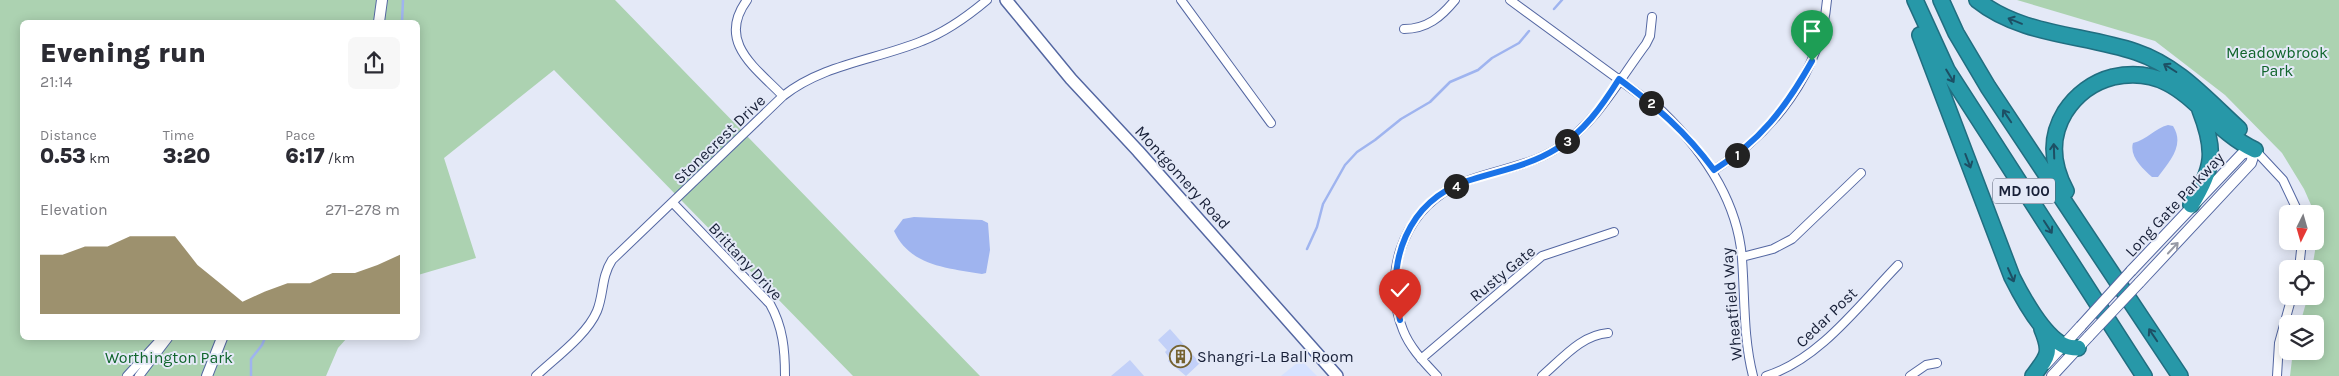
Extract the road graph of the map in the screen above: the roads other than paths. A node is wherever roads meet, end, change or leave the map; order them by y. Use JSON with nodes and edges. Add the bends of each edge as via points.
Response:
{"nodes":[{"id":1,"x":382,"y":0,"type":"edge"},
{"id":2,"x":747,"y":0,"type":"edge"},
{"id":3,"x":987,"y":0,"type":"edge"},
{"id":4,"x":1006,"y":0,"type":"edge"},
{"id":5,"x":1181,"y":0,"type":"edge"},
{"id":6,"x":1456,"y":0,"type":"edge"},
{"id":7,"x":1510,"y":0,"type":"edge"},
{"id":8,"x":1827,"y":0,"type":"edge"},
{"id":9,"x":1910,"y":0,"type":"edge"},
{"id":10,"x":1915,"y":0,"type":"edge"},
{"id":11,"x":1941,"y":0,"type":"edge"},
{"id":12,"x":1977,"y":0,"type":"edge"},
{"id":13,"x":1652,"y":17,"type":"dead end"},
{"id":14,"x":379,"y":20,"type":"edge"},
{"id":15,"x":1404,"y":30,"type":"dead end"},
{"id":16,"x":1619,"y":79,"type":"junction"},
{"id":17,"x":783,"y":96,"type":"junction"},
{"id":18,"x":2199,"y":108,"type":"junction"},
{"id":19,"x":1271,"y":123,"type":"dead end"},
{"id":20,"x":2255,"y":150,"type":"junction"},
{"id":21,"x":1714,"y":170,"type":"junction"},
{"id":22,"x":1861,"y":173,"type":"dead end"},
{"id":23,"x":673,"y":203,"type":"junction"},
{"id":24,"x":2192,"y":205,"type":"junction"},
{"id":25,"x":2295,"y":205,"type":"edge"},
{"id":26,"x":1614,"y":232,"type":"dead end"},
{"id":27,"x":1742,"y":257,"type":"junction"},
{"id":28,"x":2101,"y":259,"type":"junction"},
{"id":29,"x":1898,"y":265,"type":"dead end"},
{"id":30,"x":2290,"y":305,"type":"edge"},
{"id":31,"x":2038,"y":320,"type":"junction"},
{"id":32,"x":1608,"y":333,"type":"dead end"},
{"id":33,"x":160,"y":340,"type":"edge"},
{"id":34,"x":166,"y":340,"type":"edge"},
{"id":35,"x":221,"y":340,"type":"edge"},
{"id":36,"x":2063,"y":346,"type":"junction"},
{"id":37,"x":2078,"y":348,"type":"junction"},
{"id":38,"x":1422,"y":359,"type":"junction"},
{"id":39,"x":1937,"y":363,"type":"dead end"},
{"id":40,"x":127,"y":376,"type":"edge"},
{"id":41,"x":139,"y":376,"type":"edge"},
{"id":42,"x":207,"y":376,"type":"edge"},
{"id":43,"x":536,"y":376,"type":"edge"},
{"id":44,"x":785,"y":376,"type":"edge"},
{"id":45,"x":1337,"y":376,"type":"edge"},
{"id":46,"x":1437,"y":376,"type":"edge"},
{"id":47,"x":1542,"y":376,"type":"edge"},
{"id":48,"x":1753,"y":376,"type":"edge"},
{"id":49,"x":1766,"y":376,"type":"edge"},
{"id":50,"x":1910,"y":376,"type":"edge"},
{"id":51,"x":2034,"y":376,"type":"edge"},
{"id":52,"x":2052,"y":376,"type":"edge"},
{"id":53,"x":2144,"y":376,"type":"edge"},
{"id":54,"x":2180,"y":376,"type":"edge"},
{"id":55,"x":2277,"y":376,"type":"edge"}],
"edges":[{"from":1,"to":14,"type":"street"},
{"from":2,"to":17,"type":"street","via":[[737,21],[737,44],[743,55]]},
{"from":3,"to":17,"type":"street","name":"Stonecrest Drive","via":[[930,38],[819,74]]},
{"from":4,"to":45,"type":"main road","name":"Montgomery Road","via":[[1072,79]]},
{"from":5,"to":19,"type":"street"},
{"from":6,"to":15,"type":"street","via":[[1428,25]]},
{"from":7,"to":16,"type":"street","name":"Wheatfield Way"},
{"from":8,"to":21,"type":"street","via":[[1812,61],[1790,100],[1763,132],[1735,157]]},
{"from":9,"to":31,"type":"highway","one_way":true,"via":[[1922,40],[2012,277]]},
{"from":10,"to":53,"type":"highway","number":"MD 100","one_way":true,"via":[[1951,78]]},
{"from":28,"to":11,"type":"highway","number":"MD 100","one_way":true,"via":[[1971,60]]},
{"from":20,"to":12,"type":"highway","one_way":true,"via":[[2248,137],[2164,65],[2136,52],[2014,21]]},
{"from":13,"to":16,"type":"street","via":[[1646,44]]},
{"from":16,"to":21,"type":"street","name":"Wheatfield Way","via":[[1681,129]]},
{"from":16,"to":38,"type":"street","via":[[1591,120],[1557,149],[1532,161],[1453,187],[1425,208],[1414,222],[1398,255],[1394,288],[1404,332]]},
{"from":17,"to":23,"type":"street","name":"Stonecrest Drive"},
{"from":18,"to":20,"type":"highway","via":[[2241,144]]},
{"from":18,"to":24,"type":"highway","via":[[2208,129],[2211,158],[2207,180]]},
{"from":28,"to":18,"type":"highway","one_way":true,"via":[[2057,175],[2056,130],[2070,105],[2092,86],[2107,79],[2138,75],[2154,76],[2168,83],[2186,94]]},
{"from":20,"to":24,"type":"street","name":"Long Gate Parkway","via":[[2242,154]]},
{"from":20,"to":25,"type":"street","via":[[2283,180]]},
{"from":37,"to":20,"type":"street","name":"Long Gate Parkway","one_way":true,"bridge":true,"via":[[2251,163]]},
{"from":21,"to":27,"type":"street","name":"Wheatfield Way","via":[[1732,214]]},
{"from":22,"to":27,"type":"street","via":[[1792,239],[1773,250]]},
{"from":23,"to":43,"type":"street","name":"Stonecrest Drive","via":[[612,260],[603,278],[598,310],[593,319]]},
{"from":23,"to":44,"type":"street","name":"Brittany Drive","via":[[770,304],[783,336]]},
{"from":24,"to":36,"type":"street","name":"Long Gate Parkway","bridge":true},
{"from":26,"to":38,"type":"street","name":"Rusty Gate","via":[[1542,256]]},
{"from":27,"to":48,"type":"street","name":"Wheatfield Way","via":[[1746,336]]},
{"from":54,"to":28,"type":"highway","number":"MD 100","one_way":true},
{"from":29,"to":49,"type":"street","name":"Cedar Post","via":[[1816,349],[1788,368]]},
{"from":30,"to":55,"type":"street","via":[[2279,343]]},
{"from":31,"to":36,"type":"highway"},
{"from":31,"to":51,"type":"highway","via":[[2049,350]]},
{"from":32,"to":47,"type":"street","via":[[1583,340]]},
{"from":33,"to":40,"type":"street"},
{"from":34,"to":41,"type":"street"},
{"from":35,"to":42,"type":"street"},
{"from":36,"to":37,"type":"highway"},
{"from":36,"to":51,"type":"street","name":"Long Gate Parkway"},
{"from":37,"to":52,"type":"street","name":"Long Gate Parkway"},
{"from":38,"to":46,"type":"street"},
{"from":39,"to":50,"type":"street","via":[[1926,364]]}]}
